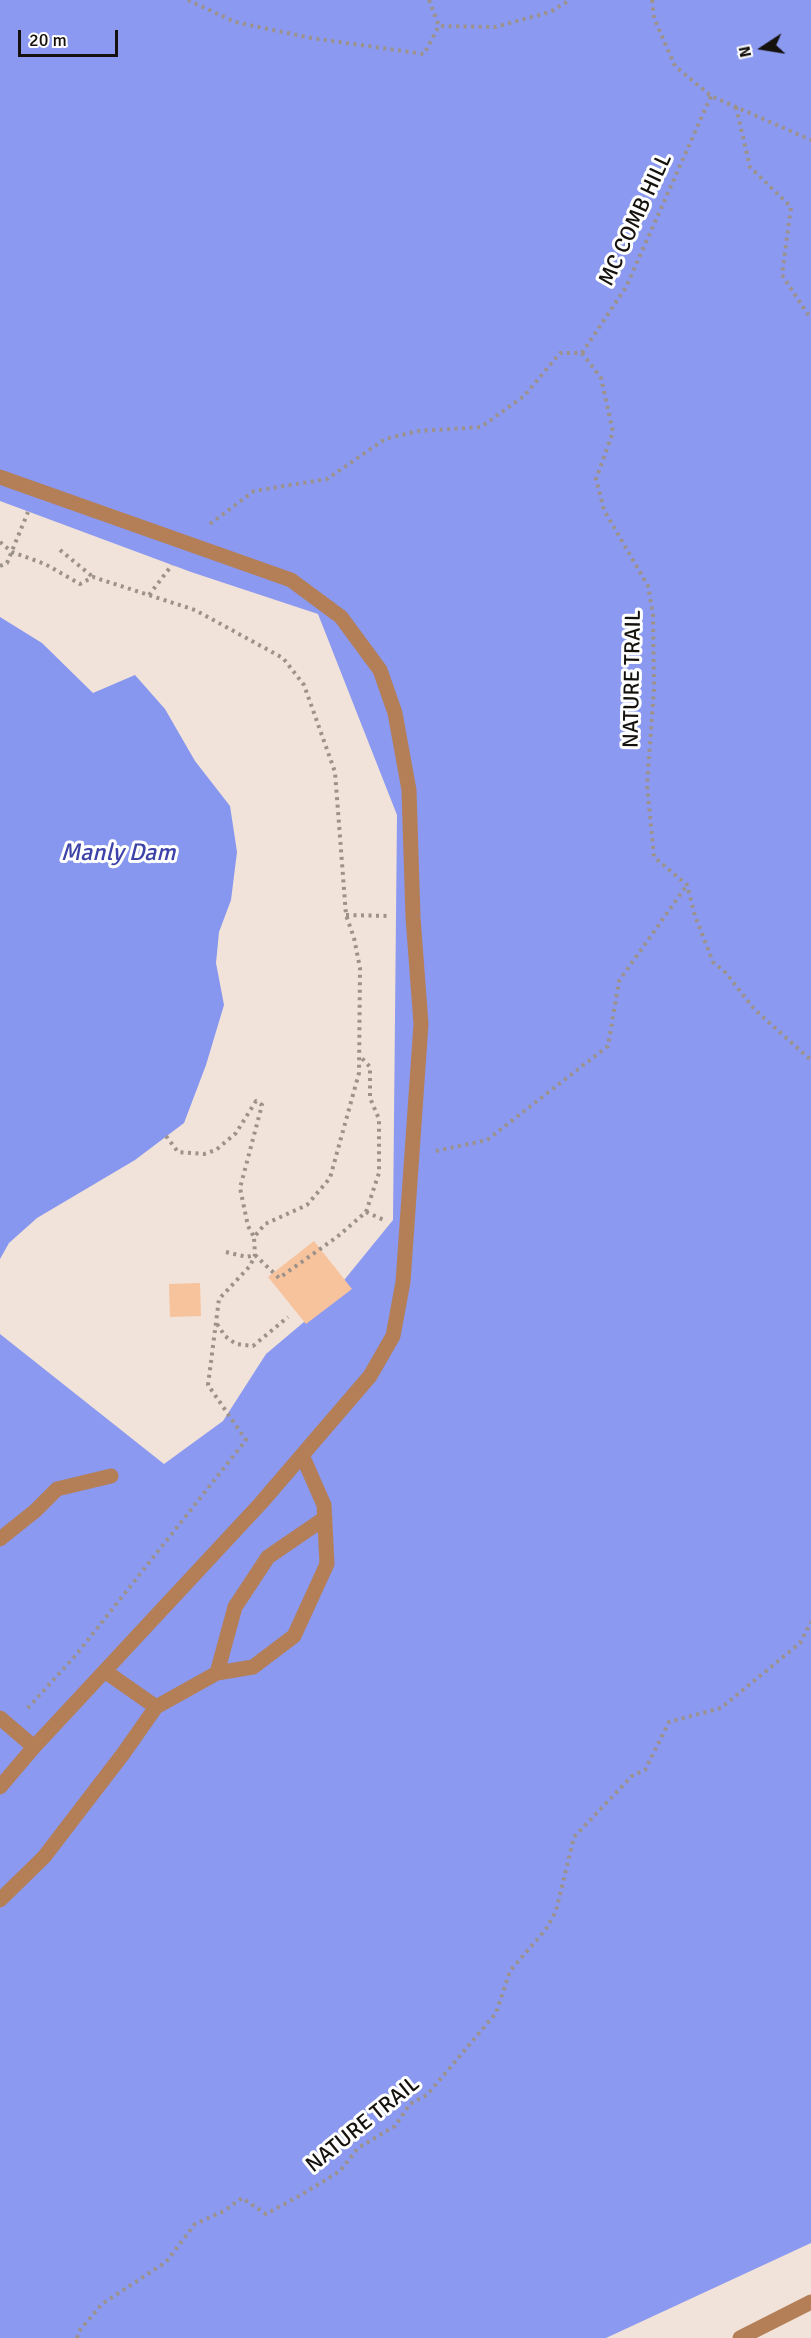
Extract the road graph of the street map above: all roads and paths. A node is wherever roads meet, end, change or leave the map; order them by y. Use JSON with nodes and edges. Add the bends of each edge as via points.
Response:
{"nodes":[{"id":1,"x":188,"y":0,"type":"edge"},
{"id":2,"x":429,"y":0,"type":"edge"},
{"id":3,"x":570,"y":0,"type":"edge"},
{"id":4,"x":652,"y":0,"type":"edge"},
{"id":5,"x":439,"y":26,"type":"junction"},
{"id":6,"x":711,"y":96,"type":"junction"},
{"id":7,"x":735,"y":107,"type":"junction"},
{"id":8,"x":811,"y":140,"type":"edge"},
{"id":9,"x":811,"y":319,"type":"edge"},
{"id":10,"x":582,"y":353,"type":"junction"},
{"id":11,"x":0,"y":477,"type":"edge"},
{"id":12,"x":36,"y":492,"type":"junction"},
{"id":13,"x":219,"y":516,"type":"dead end"},
{"id":14,"x":0,"y":542,"type":"edge"},
{"id":15,"x":188,"y":544,"type":"junction"},
{"id":16,"x":60,"y":550,"type":"dead end"},
{"id":17,"x":12,"y":552,"type":"junction"},
{"id":18,"x":0,"y":566,"type":"edge"},
{"id":19,"x":93,"y":577,"type":"junction"},
{"id":20,"x":149,"y":595,"type":"junction"},
{"id":21,"x":687,"y":885,"type":"junction"},
{"id":22,"x":346,"y":915,"type":"junction"},
{"id":23,"x":413,"y":917,"type":"junction"},
{"id":24,"x":360,"y":1056,"type":"junction"},
{"id":25,"x":811,"y":1060,"type":"edge"},
{"id":26,"x":166,"y":1137,"type":"dead end"},
{"id":27,"x":432,"y":1152,"type":"dead end"},
{"id":28,"x":254,"y":1237,"type":"junction"},
{"id":29,"x":226,"y":1252,"type":"dead end"},
{"id":30,"x":255,"y":1255,"type":"junction"},
{"id":31,"x":288,"y":1317,"type":"dead end"},
{"id":32,"x":217,"y":1323,"type":"junction"},
{"id":33,"x":302,"y":1455,"type":"junction"},
{"id":34,"x":111,"y":1476,"type":"dead end"},
{"id":35,"x":325,"y":1518,"type":"junction"},
{"id":36,"x":0,"y":1539,"type":"edge"},
{"id":37,"x":811,"y":1622,"type":"edge"},
{"id":38,"x":105,"y":1672,"type":"junction"},
{"id":39,"x":217,"y":1673,"type":"junction"},
{"id":40,"x":156,"y":1707,"type":"junction"},
{"id":41,"x":5,"y":1723,"type":"edge"},
{"id":42,"x":34,"y":1746,"type":"junction"},
{"id":43,"x":0,"y":1787,"type":"edge"},
{"id":44,"x":0,"y":1900,"type":"edge"},
{"id":45,"x":811,"y":2302,"type":"edge"},
{"id":46,"x":77,"y":2338,"type":"edge"},
{"id":47,"x":740,"y":2338,"type":"edge"}],
"edges":[{"from":1,"to":5,"type":"path","via":[[235,22],[311,38],[424,54]]},
{"from":2,"to":5,"type":"path"},
{"from":3,"to":5,"type":"path","via":[[550,12],[495,27]]},
{"from":4,"to":6,"type":"path","via":[[654,18],[675,66]]},
{"from":6,"to":7,"type":"path"},
{"from":6,"to":10,"type":"path","name":"MC COMB HILL","via":[[626,288]]},
{"from":7,"to":8,"type":"path"},
{"from":7,"to":9,"type":"path","via":[[750,167],[791,207],[782,275]]},
{"from":10,"to":13,"type":"path","via":[[560,353],[525,396],[481,427],[418,431],[385,439],[327,479],[254,491]]},
{"from":10,"to":21,"type":"path","name":"NATURE TRAIL","via":[[601,378],[613,432],[596,479],[604,510],[648,586],[653,614],[654,689],[647,784],[654,857]]},
{"from":11,"to":12,"type":"street"},
{"from":12,"to":15,"type":"street"},
{"from":12,"to":17,"type":"path"},
{"from":14,"to":17,"type":"path"},
{"from":15,"to":20,"type":"path"},
{"from":15,"to":23,"type":"street","via":[[291,580],[341,617],[380,670],[395,713],[409,790]]},
{"from":16,"to":19,"type":"path"},
{"from":17,"to":18,"type":"path","via":[[7,563]]},
{"from":17,"to":19,"type":"path","via":[[45,564],[80,584]]},
{"from":19,"to":20,"type":"path"},
{"from":20,"to":22,"type":"path","via":[[195,610],[283,658],[304,685],[335,772]]},
{"from":21,"to":25,"type":"path","via":[[713,962],[754,1009]]},
{"from":21,"to":27,"type":"path","via":[[620,981],[608,1046],[487,1140]]},
{"from":22,"to":23,"type":"path"},
{"from":22,"to":24,"type":"path","via":[[360,968]]},
{"from":23,"to":33,"type":"street","via":[[421,1024],[404,1282],[393,1336],[370,1376]]},
{"from":24,"to":28,"type":"path","via":[[359,1073],[330,1178],[308,1205],[265,1224]]},
{"from":24,"to":30,"type":"path","via":[[370,1067],[370,1098],[379,1119],[379,1173],[366,1212],[279,1278]]},
{"from":26,"to":28,"type":"path","via":[[178,1152],[204,1154],[216,1150],[236,1133],[256,1101],[262,1105],[240,1188]]},
{"from":28,"to":30,"type":"path"},
{"from":29,"to":30,"type":"path"},
{"from":30,"to":32,"type":"path","via":[[250,1266],[219,1299]]},
{"from":31,"to":32,"type":"path","via":[[253,1346],[236,1344]]},
{"from":32,"to":41,"type":"path","via":[[208,1385],[246,1440],[76,1655]]},
{"from":33,"to":35,"type":"street","via":[[324,1505]]},
{"from":33,"to":38,"type":"street"},
{"from":34,"to":36,"type":"street","via":[[57,1489]]},
{"from":35,"to":39,"type":"street","via":[[268,1557],[235,1607]]},
{"from":35,"to":39,"type":"street","via":[[327,1564],[294,1636],[253,1667]]},
{"from":37,"to":46,"type":"path","name":"NATURE TRAIL","via":[[800,1643],[721,1708],[669,1722],[645,1770],[632,1776],[574,1837],[556,1911],[546,1929],[510,1971],[496,2013],[427,2095],[410,2104],[395,2126],[358,2148],[340,2170],[301,2195],[266,2214],[242,2198],[195,2224],[166,2262],[102,2304]]},
{"from":38,"to":40,"type":"street"},
{"from":38,"to":42,"type":"street"},
{"from":39,"to":40,"type":"street"},
{"from":40,"to":44,"type":"street","via":[[44,1857]]},
{"from":41,"to":42,"type":"street"},
{"from":42,"to":43,"type":"street"},
{"from":45,"to":47,"type":"street"}]}
